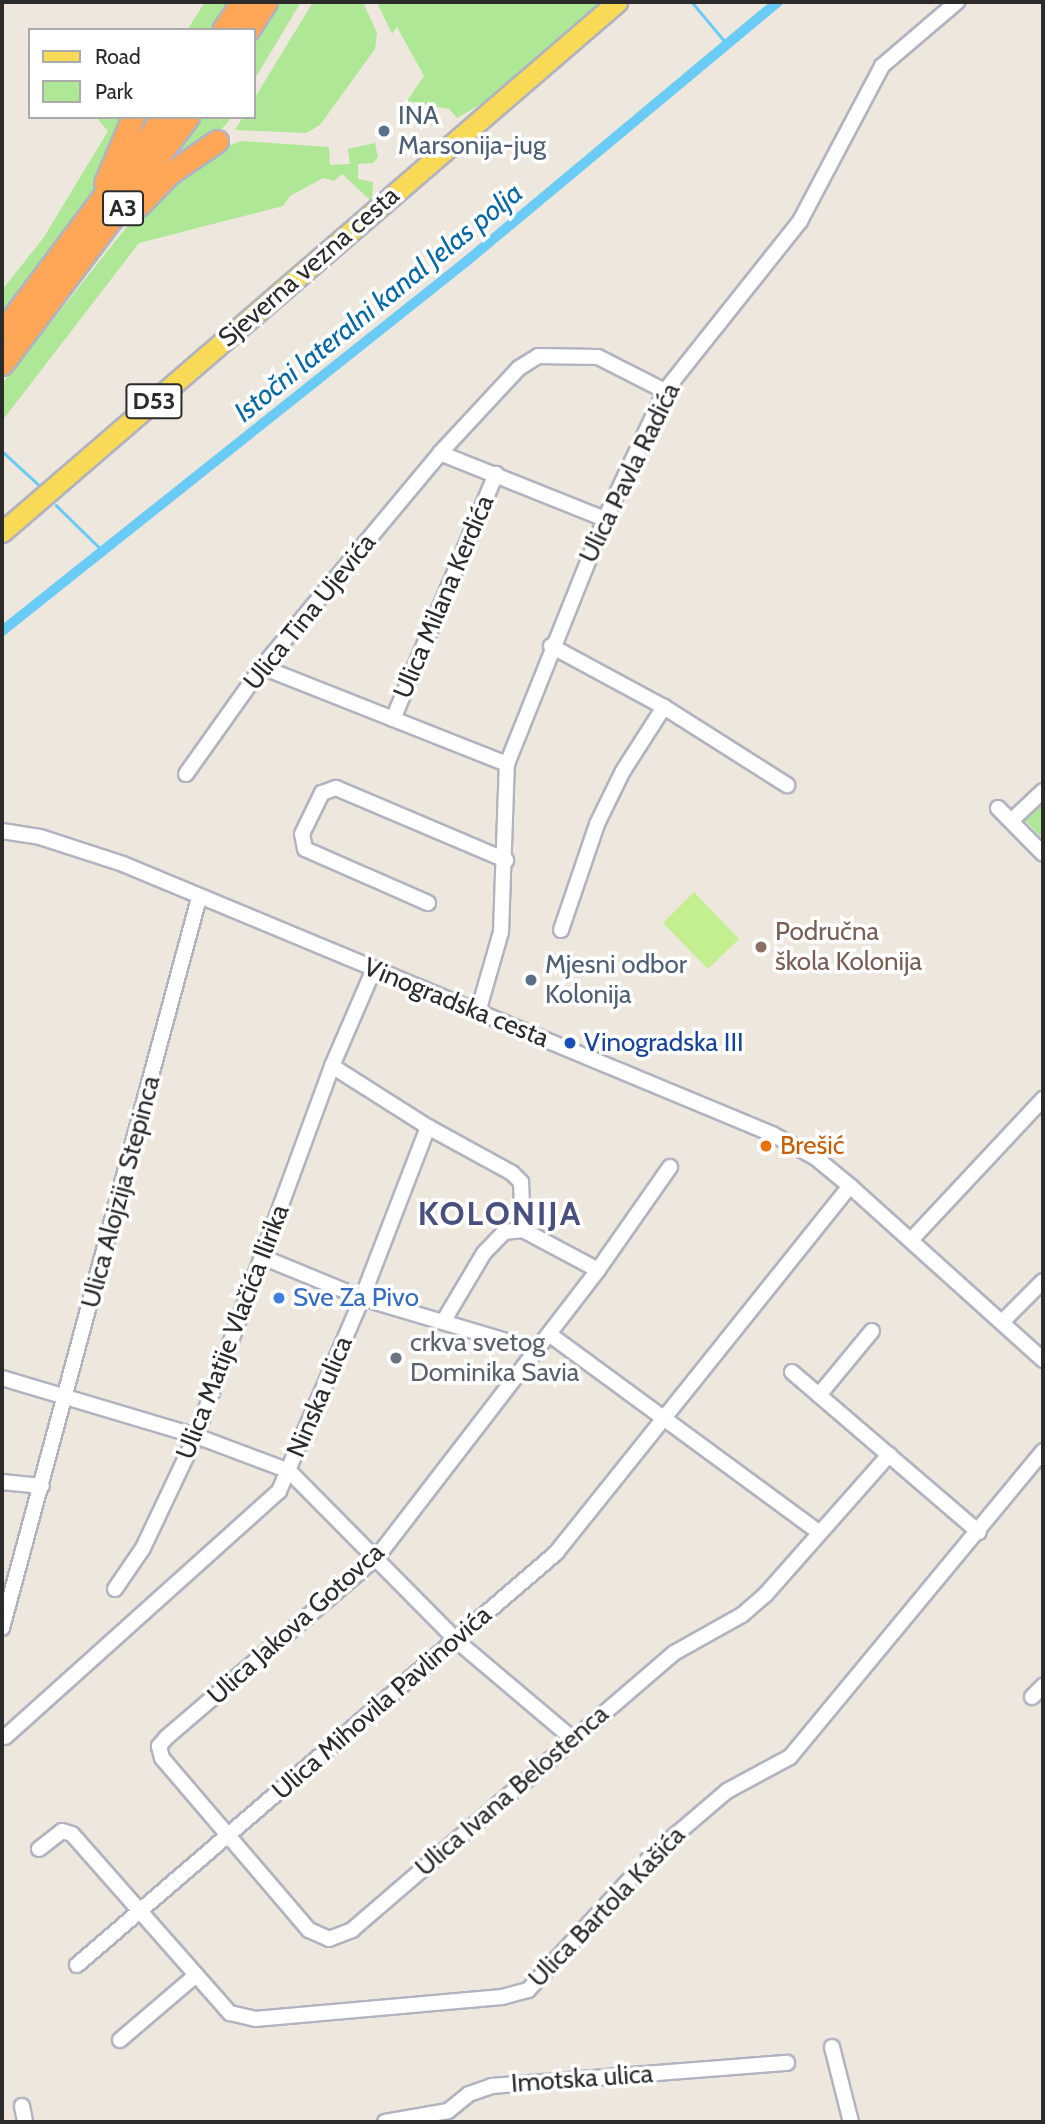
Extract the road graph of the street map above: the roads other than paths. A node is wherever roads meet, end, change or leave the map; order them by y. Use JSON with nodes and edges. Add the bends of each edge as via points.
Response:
{"nodes":[{"id":1,"x":242,"y":2,"type":"edge"},
{"id":2,"x":266,"y":2,"type":"edge"},
{"id":3,"x":617,"y":2,"type":"edge"},
{"id":4,"x":957,"y":2,"type":"edge"},
{"id":5,"x":224,"y":28,"type":"edge"},
{"id":6,"x":249,"y":28,"type":"edge"},
{"id":7,"x":132,"y":119,"type":"edge"},
{"id":8,"x":162,"y":119,"type":"edge"},
{"id":9,"x":187,"y":119,"type":"edge"},
{"id":10,"x":217,"y":141,"type":"dead end"},
{"id":11,"x":59,"y":261,"type":"junction"},
{"id":12,"x":55,"y":297,"type":"junction"},
{"id":13,"x":2,"y":332,"type":"edge"},
{"id":14,"x":2,"y":364,"type":"edge"},
{"id":15,"x":665,"y":391,"type":"junction"},
{"id":16,"x":440,"y":453,"type":"junction"},
{"id":17,"x":495,"y":474,"type":"junction"},
{"id":18,"x":605,"y":519,"type":"junction"},
{"id":19,"x":2,"y":532,"type":"edge"},
{"id":20,"x":551,"y":646,"type":"junction"},
{"id":21,"x":262,"y":667,"type":"junction"},
{"id":22,"x":664,"y":708,"type":"junction"},
{"id":23,"x":393,"y":719,"type":"junction"},
{"id":24,"x":507,"y":764,"type":"junction"},
{"id":25,"x":186,"y":774,"type":"dead end"},
{"id":26,"x":787,"y":785,"type":"dead end"},
{"id":27,"x":1043,"y":791,"type":"edge"},
{"id":28,"x":998,"y":808,"type":"dead end"},
{"id":29,"x":1011,"y":821,"type":"junction"},
{"id":30,"x":2,"y":831,"type":"edge"},
{"id":31,"x":2,"y":843,"type":"edge"},
{"id":32,"x":1043,"y":854,"type":"edge"},
{"id":33,"x":506,"y":860,"type":"junction"},
{"id":34,"x":199,"y":898,"type":"junction"},
{"id":35,"x":428,"y":904,"type":"dead end"},
{"id":36,"x":561,"y":930,"type":"dead end"},
{"id":37,"x":374,"y":969,"type":"junction"},
{"id":38,"x":478,"y":1012,"type":"junction"},
{"id":39,"x":332,"y":1066,"type":"junction"},
{"id":40,"x":1043,"y":1099,"type":"edge"},
{"id":41,"x":428,"y":1127,"type":"junction"},
{"id":42,"x":670,"y":1167,"type":"dead end"},
{"id":43,"x":850,"y":1186,"type":"junction"},
{"id":44,"x":523,"y":1230,"type":"junction"},
{"id":45,"x":912,"y":1239,"type":"junction"},
{"id":46,"x":262,"y":1257,"type":"junction"},
{"id":47,"x":598,"y":1270,"type":"junction"},
{"id":48,"x":1043,"y":1281,"type":"edge"},
{"id":49,"x":362,"y":1298,"type":"junction"},
{"id":50,"x":443,"y":1322,"type":"junction"},
{"id":51,"x":1002,"y":1322,"type":"junction"},
{"id":52,"x":872,"y":1331,"type":"dead end"},
{"id":53,"x":549,"y":1334,"type":"junction"},
{"id":54,"x":536,"y":1350,"type":"junction"},
{"id":55,"x":1043,"y":1360,"type":"edge"},
{"id":56,"x":792,"y":1372,"type":"dead end"},
{"id":57,"x":2,"y":1378,"type":"edge"},
{"id":58,"x":819,"y":1395,"type":"junction"},
{"id":59,"x":66,"y":1396,"type":"junction"},
{"id":60,"x":662,"y":1418,"type":"junction"},
{"id":61,"x":196,"y":1436,"type":"junction"},
{"id":62,"x":1043,"y":1451,"type":"edge"},
{"id":63,"x":889,"y":1455,"type":"junction"},
{"id":64,"x":289,"y":1471,"type":"junction"},
{"id":65,"x":2,"y":1482,"type":"edge"},
{"id":66,"x":42,"y":1486,"type":"junction"},
{"id":67,"x":979,"y":1532,"type":"junction"},
{"id":68,"x":820,"y":1533,"type":"junction"},
{"id":69,"x":377,"y":1557,"type":"junction"},
{"id":70,"x":116,"y":1589,"type":"dead end"},
{"id":71,"x":2,"y":1628,"type":"edge"},
{"id":72,"x":457,"y":1641,"type":"junction"},
{"id":73,"x":1043,"y":1686,"type":"edge"},
{"id":74,"x":1032,"y":1697,"type":"dead end"},
{"id":75,"x":5,"y":1737,"type":"dead end"},
{"id":76,"x":166,"y":1738,"type":"joint"},
{"id":77,"x":573,"y":1739,"type":"junction"},
{"id":78,"x":229,"y":1834,"type":"junction"},
{"id":79,"x":40,"y":1849,"type":"dead end"},
{"id":80,"x":140,"y":1910,"type":"junction"},
{"id":81,"x":77,"y":1965,"type":"dead end"},
{"id":82,"x":196,"y":1975,"type":"junction"},
{"id":83,"x":120,"y":2040,"type":"dead end"},
{"id":84,"x":832,"y":2047,"type":"dead end"},
{"id":85,"x":787,"y":2063,"type":"dead end"},
{"id":86,"x":22,"y":2106,"type":"dead end"},
{"id":87,"x":25,"y":2122,"type":"edge"},
{"id":88,"x":385,"y":2122,"type":"edge"},
{"id":89,"x":851,"y":2122,"type":"edge"}],
"edges":[{"from":1,"to":5,"type":"highway"},
{"from":2,"to":6,"type":"highway"},
{"from":3,"to":19,"type":"main road","name":"Sjeverna vezna cesta","number":"D53"},
{"from":4,"to":15,"type":"street","name":"Ulica Pavla Radića","via":[[882,66],[800,222]]},
{"from":7,"to":11,"type":"highway","via":[[105,182],[68,236]]},
{"from":8,"to":11,"type":"highway","number":"A3"},
{"from":9,"to":12,"type":"highway","number":"A3"},
{"from":10,"to":12,"type":"highway","via":[[155,187],[77,282]]},
{"from":11,"to":13,"type":"highway","number":"A3"},
{"from":12,"to":14,"type":"highway","number":"A3"},
{"from":15,"to":16,"type":"street","name":"Ulica Tina Ujevića","via":[[598,357],[538,356],[519,368]]},
{"from":15,"to":18,"type":"street","name":"Ulica Pavla Radića"},
{"from":16,"to":17,"type":"street"},
{"from":16,"to":21,"type":"street","name":"Ulica Tina Ujevića"},
{"from":17,"to":18,"type":"street"},
{"from":17,"to":23,"type":"street","name":"Ulica Milana Kerdića"},
{"from":18,"to":20,"type":"street","name":"Ulica Pavla Radića"},
{"from":20,"to":22,"type":"street"},
{"from":20,"to":24,"type":"street","name":"Ulica Pavla Radića"},
{"from":21,"to":23,"type":"street"},
{"from":21,"to":25,"type":"street","name":"Ulica Tina Ujevića"},
{"from":22,"to":26,"type":"street"},
{"from":22,"to":36,"type":"street","via":[[623,771],[597,824]]},
{"from":23,"to":24,"type":"street"},
{"from":24,"to":33,"type":"street","name":"Ulica Pavla Radića"},
{"from":27,"to":29,"type":"street"},
{"from":28,"to":29,"type":"street"},
{"from":29,"to":32,"type":"street"},
{"from":30,"to":31,"type":"street"},
{"from":30,"to":34,"type":"street","name":"Vinogradska cesta","via":[[89,852]]},
{"from":33,"to":35,"type":"street","via":[[336,788],[322,793],[302,834],[305,849]]},
{"from":33,"to":38,"type":"street","name":"Ulica Pavla Radića","via":[[501,932]]},
{"from":34,"to":37,"type":"street","name":"Vinogradska cesta"},
{"from":34,"to":59,"type":"street","name":"Ulica Alojzija Stepinca"},
{"from":37,"to":38,"type":"street","name":"Vinogradska cesta"},
{"from":37,"to":39,"type":"street","name":"Ulica Matije Vlačića Ilirika"},
{"from":38,"to":43,"type":"street","name":"Vinogradska cesta","via":[[772,1134],[816,1158]]},
{"from":39,"to":41,"type":"street"},
{"from":39,"to":46,"type":"street","name":"Ulica Matije Vlačića Ilirika"},
{"from":40,"to":45,"type":"street"},
{"from":41,"to":44,"type":"street","via":[[521,1182]]},
{"from":41,"to":49,"type":"street","name":"Ninska ulica"},
{"from":42,"to":47,"type":"street","name":"Ulica Jakova Gotovca"},
{"from":43,"to":45,"type":"street","name":"Vinogradska cesta"},
{"from":43,"to":60,"type":"street","name":"Ulica Mihovila Pavlinovića"},
{"from":44,"to":47,"type":"street"},
{"from":44,"to":50,"type":"street","via":[[504,1232],[484,1253]]},
{"from":45,"to":51,"type":"street","name":"Vinogradska cesta"},
{"from":46,"to":49,"type":"street"},
{"from":46,"to":61,"type":"street","name":"Ulica Matije Vlačića Ilirika"},
{"from":47,"to":53,"type":"street","name":"Ulica Jakova Gotovca"},
{"from":48,"to":51,"type":"street"},
{"from":49,"to":50,"type":"street"},
{"from":49,"to":64,"type":"street","name":"Ninska ulica"},
{"from":50,"to":54,"type":"street"},
{"from":51,"to":55,"type":"street","name":"Vinogradska cesta"},
{"from":52,"to":58,"type":"street"},
{"from":53,"to":54,"type":"street","name":"Ulica Jakova Gotovca"},
{"from":53,"to":60,"type":"street"},
{"from":54,"to":69,"type":"street","name":"Ulica Jakova Gotovca"},
{"from":56,"to":58,"type":"street"},
{"from":57,"to":59,"type":"street"},
{"from":58,"to":63,"type":"street"},
{"from":59,"to":61,"type":"street"},
{"from":59,"to":66,"type":"street","name":"Ulica Alojzija Stepinca"},
{"from":60,"to":68,"type":"street"},
{"from":60,"to":72,"type":"street","name":"Ulica Mihovila Pavlinovića","via":[[555,1553]]},
{"from":61,"to":64,"type":"street"},
{"from":61,"to":70,"type":"street","name":"Ulica Matije Vlačića Ilirika","via":[[143,1548]]},
{"from":62,"to":67,"type":"street","name":"Ulica Bartola Kašića"},
{"from":63,"to":67,"type":"street"},
{"from":63,"to":68,"type":"street","name":"Ulica Ivana Belostenca"},
{"from":64,"to":69,"type":"street"},
{"from":64,"to":75,"type":"street","name":"Ninska ulica","via":[[279,1491]]},
{"from":65,"to":66,"type":"street"},
{"from":66,"to":71,"type":"street","name":"Ulica Alojzija Stepinca"},
{"from":67,"to":82,"type":"street","name":"Ulica Bartola Kašića","via":[[790,1757],[727,1791],[652,1855],[528,1990],[502,1997],[255,2019],[230,2013]]},
{"from":68,"to":77,"type":"street","name":"Ulica Ivana Belostenca","via":[[758,1601],[674,1653]]},
{"from":69,"to":72,"type":"street"},
{"from":69,"to":76,"type":"street","name":"Ulica Jakova Gotovca"},
{"from":72,"to":77,"type":"street"},
{"from":72,"to":78,"type":"street","name":"Ulica Mihovila Pavlinovića"},
{"from":73,"to":74,"type":"street"},
{"from":76,"to":78,"type":"street","name":"Ulica Ivana Belostenca","via":[[159,1746],[162,1758]]},
{"from":77,"to":78,"type":"street","name":"Ulica Ivana Belostenca","via":[[352,1930],[329,1939],[309,1930]]},
{"from":78,"to":80,"type":"street","name":"Ulica Mihovila Pavlinovića"},
{"from":79,"to":80,"type":"street","name":"Ulica Bartola Kašića","via":[[62,1831],[72,1835]]},
{"from":80,"to":81,"type":"street","name":"Ulica Mihovila Pavlinovića"},
{"from":80,"to":82,"type":"street","name":"Ulica Bartola Kašića"},
{"from":82,"to":83,"type":"street"},
{"from":84,"to":89,"type":"street"},
{"from":85,"to":88,"type":"street","name":"Imotska ulica","via":[[492,2086],[469,2094],[448,2111]]},
{"from":86,"to":87,"type":"street"}]}
